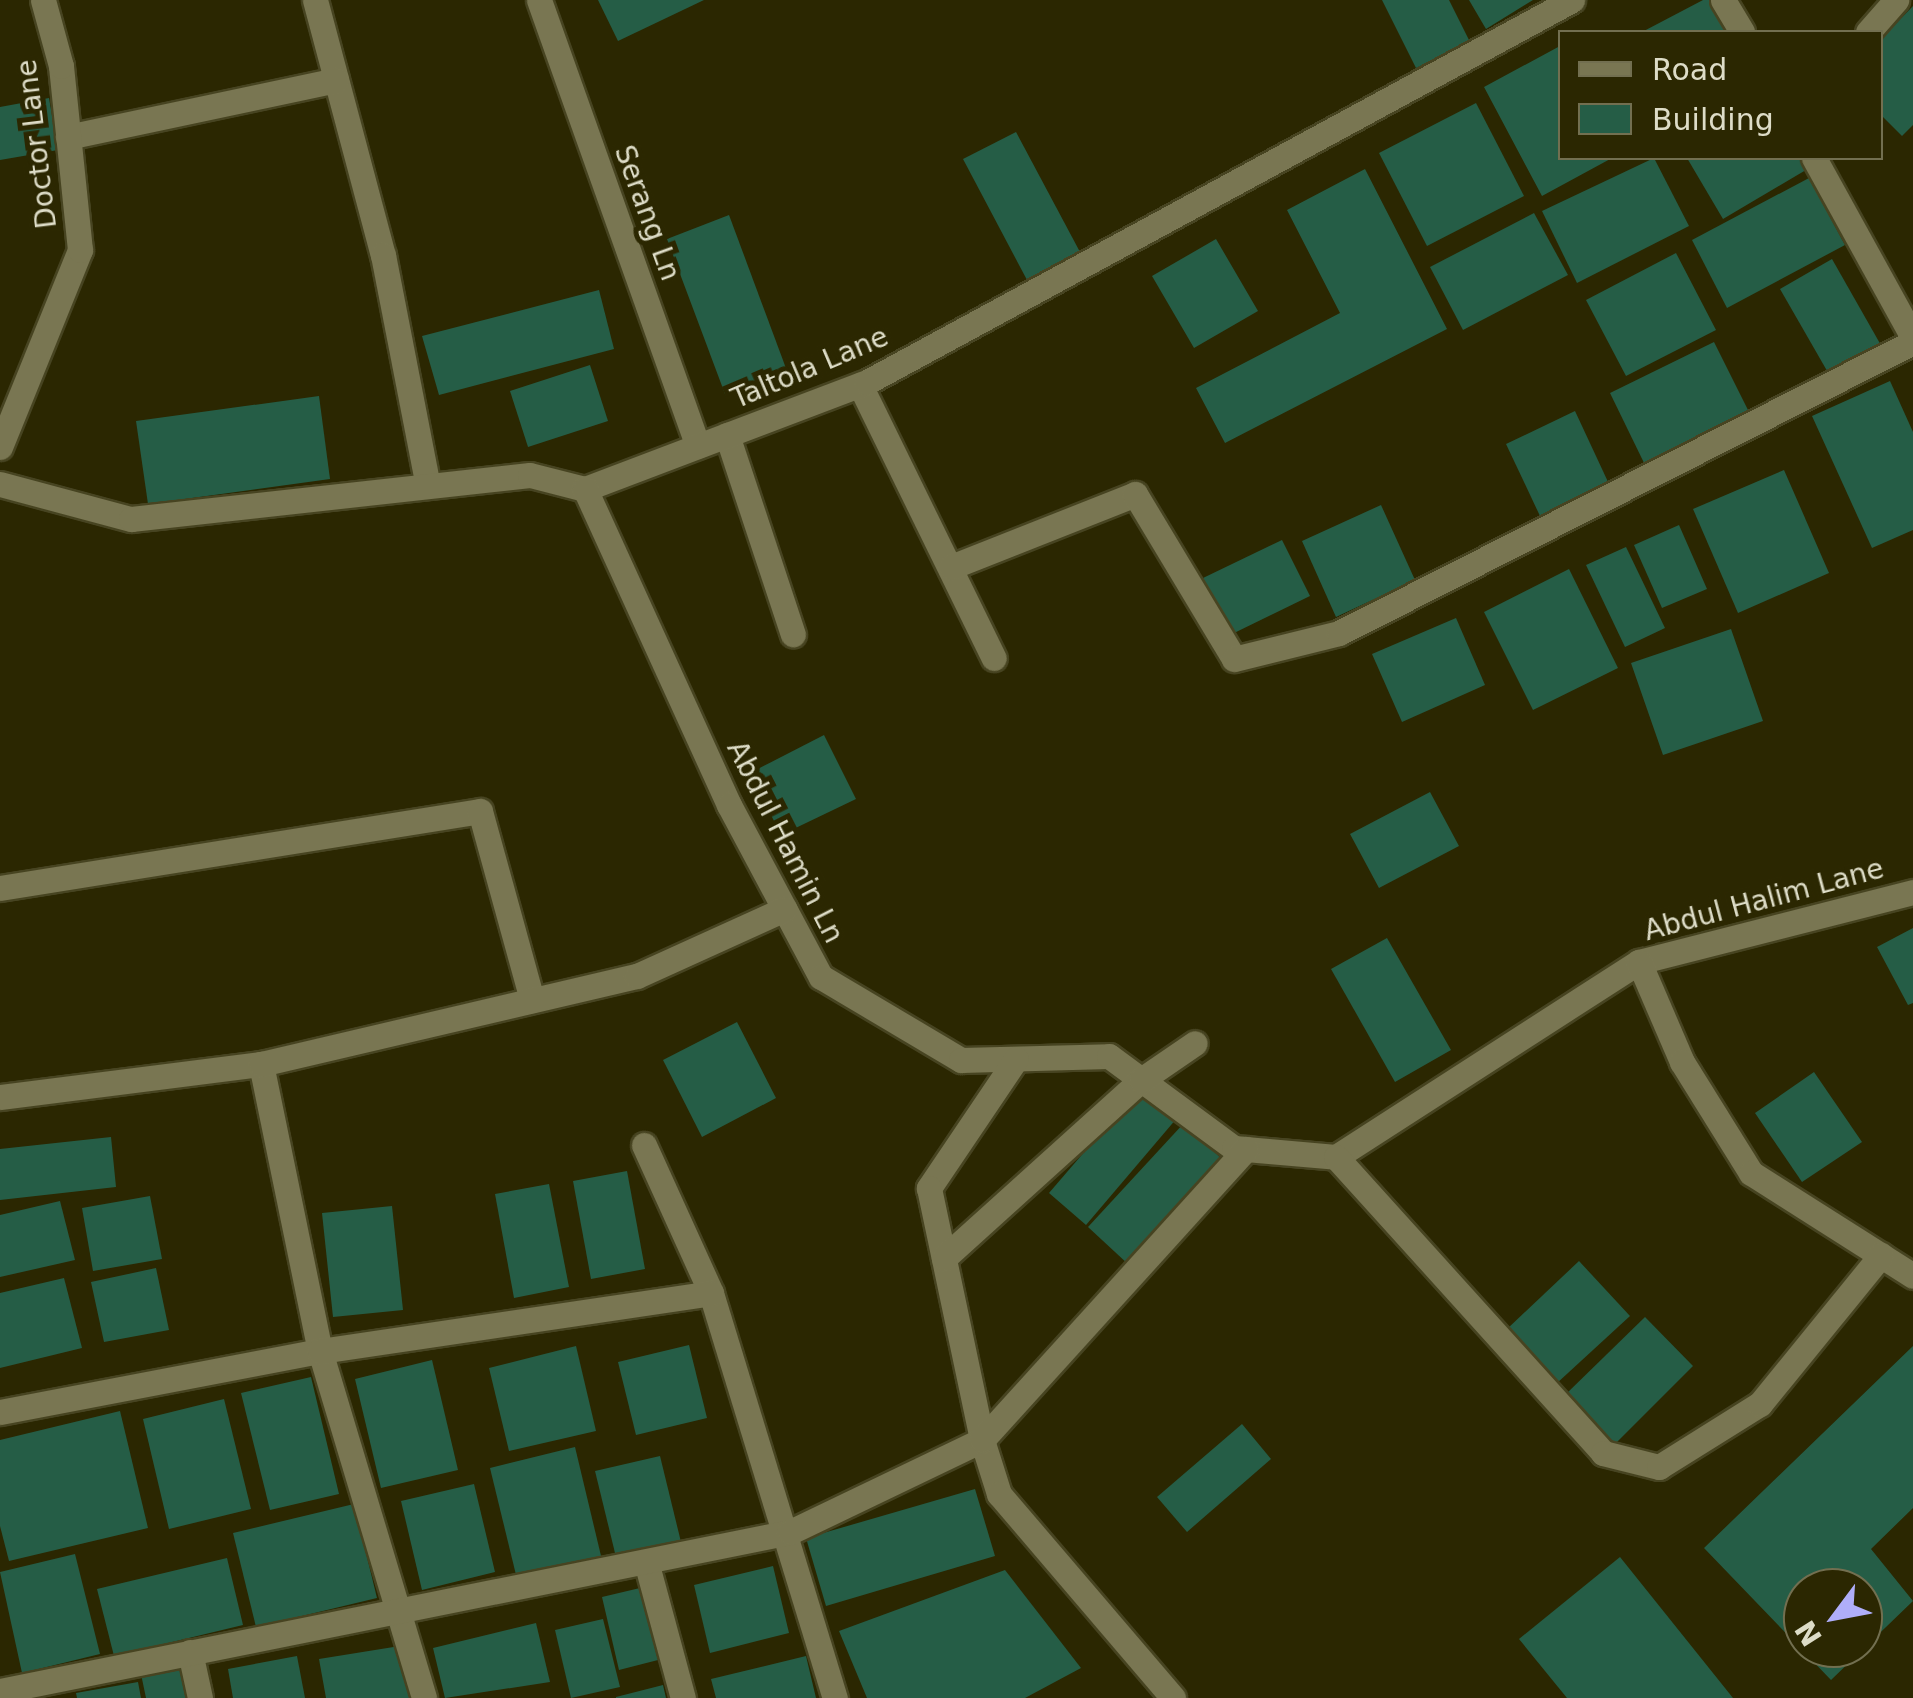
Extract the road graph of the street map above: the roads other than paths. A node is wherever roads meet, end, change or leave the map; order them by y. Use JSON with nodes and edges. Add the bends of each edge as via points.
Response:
{"nodes":[{"id":1,"x":42,"y":0,"type":"edge"},
{"id":2,"x":315,"y":0,"type":"edge"},
{"id":3,"x":539,"y":0,"type":"edge"},
{"id":4,"x":1572,"y":0,"type":"edge"},
{"id":5,"x":1896,"y":0,"type":"edge"},
{"id":6,"x":1870,"y":30,"type":"edge"},
{"id":7,"x":336,"y":80,"type":"junction"},
{"id":8,"x":68,"y":137,"type":"junction"},
{"id":9,"x":1815,"y":160,"type":"edge"},
{"id":10,"x":1913,"y":340,"type":"edge"},
{"id":11,"x":860,"y":385,"type":"junction"},
{"id":12,"x":726,"y":435,"type":"junction"},
{"id":13,"x":0,"y":446,"type":"edge"},
{"id":14,"x":698,"y":446,"type":"junction"},
{"id":15,"x":0,"y":484,"type":"edge"},
{"id":16,"x":428,"y":486,"type":"junction"},
{"id":17,"x":585,"y":489,"type":"junction"},
{"id":18,"x":951,"y":568,"type":"junction"},
{"id":19,"x":793,"y":634,"type":"dead end"},
{"id":20,"x":994,"y":658,"type":"dead end"},
{"id":21,"x":0,"y":888,"type":"edge"},
{"id":22,"x":1913,"y":892,"type":"edge"},
{"id":23,"x":785,"y":909,"type":"junction"},
{"id":24,"x":1639,"y":962,"type":"junction"},
{"id":25,"x":532,"y":1000,"type":"junction"},
{"id":26,"x":1195,"y":1043,"type":"dead end"},
{"id":27,"x":1016,"y":1059,"type":"junction"},
{"id":28,"x":261,"y":1064,"type":"junction"},
{"id":29,"x":1141,"y":1080,"type":"junction"},
{"id":30,"x":0,"y":1097,"type":"edge"},
{"id":31,"x":644,"y":1145,"type":"dead end"},
{"id":32,"x":1246,"y":1149,"type":"junction"},
{"id":33,"x":1336,"y":1157,"type":"junction"},
{"id":34,"x":1881,"y":1255,"type":"junction"},
{"id":35,"x":944,"y":1258,"type":"junction"},
{"id":36,"x":1913,"y":1276,"type":"edge"},
{"id":37,"x":711,"y":1293,"type":"junction"},
{"id":38,"x":320,"y":1351,"type":"junction"},
{"id":39,"x":0,"y":1412,"type":"edge"},
{"id":40,"x":982,"y":1440,"type":"junction"},
{"id":41,"x":790,"y":1532,"type":"junction"},
{"id":42,"x":647,"y":1564,"type":"junction"},
{"id":43,"x":402,"y":1608,"type":"junction"},
{"id":44,"x":190,"y":1652,"type":"junction"},
{"id":45,"x":0,"y":1692,"type":"edge"},
{"id":46,"x":200,"y":1698,"type":"edge"},
{"id":47,"x":424,"y":1698,"type":"edge"},
{"id":48,"x":682,"y":1698,"type":"edge"},
{"id":49,"x":835,"y":1698,"type":"edge"},
{"id":50,"x":1173,"y":1698,"type":"edge"}],
"edges":[{"from":1,"to":8,"type":"street","name":"Doctor Lane","via":[[62,66]]},
{"from":2,"to":7,"type":"street"},
{"from":3,"to":14,"type":"street","name":"Serang Ln"},
{"from":4,"to":11,"type":"street","name":"Taltola Lane"},
{"from":5,"to":6,"type":"street"},
{"from":7,"to":8,"type":"street"},
{"from":7,"to":16,"type":"street","via":[[383,255]]},
{"from":8,"to":13,"type":"street","name":"Doctor Lane","via":[[80,250]]},
{"from":9,"to":10,"type":"street"},
{"from":10,"to":18,"type":"street","via":[[1339,633],[1234,659],[1135,494]]},
{"from":11,"to":12,"type":"street","name":"Taltola Lane"},
{"from":11,"to":18,"type":"street"},
{"from":12,"to":14,"type":"street","name":"Taltola Lane"},
{"from":12,"to":19,"type":"street"},
{"from":14,"to":17,"type":"street","name":"Taltola Lane"},
{"from":15,"to":16,"type":"street","via":[[132,519]]},
{"from":16,"to":17,"type":"street","via":[[530,475]]},
{"from":17,"to":23,"type":"street","name":"Abdul Hamin Ln"},
{"from":18,"to":20,"type":"street"},
{"from":21,"to":25,"type":"street","via":[[480,811]]},
{"from":22,"to":24,"type":"street","name":"Abdul Halim Lane"},
{"from":23,"to":25,"type":"street","via":[[637,976]]},
{"from":23,"to":27,"type":"street","name":"Abdul Hamin Ln","via":[[821,977],[961,1060]]},
{"from":24,"to":33,"type":"street"},
{"from":24,"to":34,"type":"street","name":"Abdul Halim Lane","via":[[1682,1062],[1751,1173]]},
{"from":25,"to":28,"type":"street"},
{"from":26,"to":29,"type":"street"},
{"from":27,"to":29,"type":"street","name":"Abdul Hamin Ln","via":[[1109,1056]]},
{"from":27,"to":35,"type":"street","via":[[929,1188]]},
{"from":28,"to":30,"type":"street"},
{"from":28,"to":38,"type":"street"},
{"from":29,"to":32,"type":"street","name":"Abdul Hamin Ln"},
{"from":29,"to":35,"type":"street"},
{"from":31,"to":37,"type":"street"},
{"from":32,"to":33,"type":"street","name":"Abdul Hamin Ln"},
{"from":32,"to":40,"type":"street"},
{"from":33,"to":34,"type":"street","via":[[1602,1454],[1659,1467],[1760,1404]]},
{"from":34,"to":36,"type":"street","name":"Abdul Halim Lane"},
{"from":35,"to":40,"type":"street"},
{"from":37,"to":38,"type":"street"},
{"from":37,"to":41,"type":"street"},
{"from":38,"to":39,"type":"street"},
{"from":38,"to":43,"type":"street"},
{"from":40,"to":41,"type":"street"},
{"from":40,"to":50,"type":"street","via":[[999,1494]]},
{"from":41,"to":42,"type":"street"},
{"from":41,"to":49,"type":"street"},
{"from":42,"to":43,"type":"street"},
{"from":42,"to":48,"type":"street"},
{"from":43,"to":44,"type":"street"},
{"from":43,"to":47,"type":"street"},
{"from":44,"to":45,"type":"street"},
{"from":44,"to":46,"type":"street"}]}
